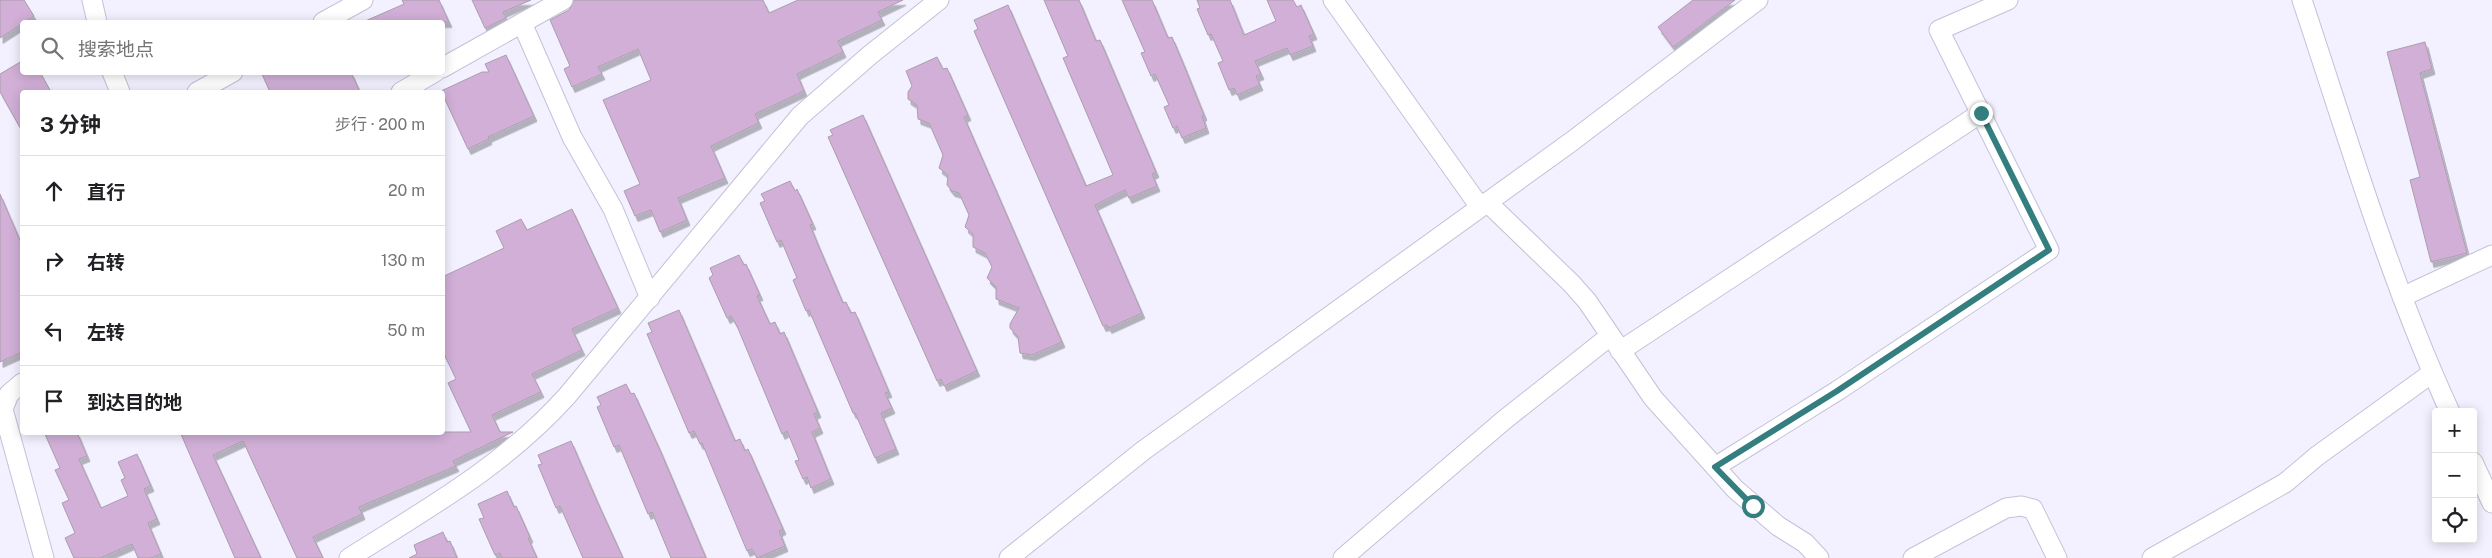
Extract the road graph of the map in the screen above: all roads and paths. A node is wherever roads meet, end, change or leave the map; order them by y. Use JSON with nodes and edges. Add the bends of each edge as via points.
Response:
{"nodes":[{"id":1,"x":92,"y":0,"type":"edge"},
{"id":2,"x":363,"y":0,"type":"edge"},
{"id":3,"x":563,"y":0,"type":"edge"},
{"id":4,"x":939,"y":0,"type":"edge"},
{"id":5,"x":1333,"y":0,"type":"edge"},
{"id":6,"x":1758,"y":0,"type":"edge"},
{"id":7,"x":2008,"y":0,"type":"edge"},
{"id":8,"x":2302,"y":0,"type":"edge"},
{"id":9,"x":97,"y":20,"type":"edge"},
{"id":10,"x":327,"y":20,"type":"edge"},
{"id":11,"x":522,"y":23,"type":"junction"},
{"id":12,"x":445,"y":66,"type":"edge"},
{"id":13,"x":113,"y":75,"type":"edge"},
{"id":14,"x":228,"y":75,"type":"edge"},
{"id":15,"x":430,"y":75,"type":"edge"},
{"id":16,"x":119,"y":90,"type":"edge"},
{"id":17,"x":201,"y":90,"type":"edge"},
{"id":18,"x":404,"y":90,"type":"edge"},
{"id":19,"x":1981,"y":113,"type":"junction"},
{"id":20,"x":1484,"y":204,"type":"junction"},
{"id":21,"x":2492,"y":255,"type":"edge"},
{"id":22,"x":2402,"y":297,"type":"junction"},
{"id":23,"x":650,"y":298,"type":"junction"},
{"id":24,"x":1615,"y":343,"type":"junction"},
{"id":25,"x":2432,"y":373,"type":"junction"},
{"id":26,"x":20,"y":385,"type":"edge"},
{"id":27,"x":2448,"y":408,"type":"edge"},
{"id":28,"x":1715,"y":467,"type":"junction"},
{"id":29,"x":2477,"y":471,"type":"edge"},
{"id":30,"x":2492,"y":503,"type":"edge"},
{"id":31,"x":2176,"y":552,"type":"edge"},
{"id":32,"x":44,"y":558,"type":"edge"},
{"id":33,"x":349,"y":558,"type":"edge"},
{"id":34,"x":1009,"y":558,"type":"edge"},
{"id":35,"x":1343,"y":558,"type":"edge"},
{"id":36,"x":1819,"y":558,"type":"edge"},
{"id":37,"x":1913,"y":558,"type":"edge"},
{"id":38,"x":2057,"y":558,"type":"edge"},
{"id":39,"x":2152,"y":558,"type":"edge"}],
"edges":[{"from":1,"to":9,"type":"street"},
{"from":2,"to":10,"type":"street"},
{"from":3,"to":11,"type":"street"},
{"from":4,"to":23,"type":"street","via":[[800,116]]},
{"from":5,"to":20,"type":"street"},
{"from":6,"to":20,"type":"street"},
{"from":7,"to":19,"type":"street","via":[[1939,30]]},
{"from":8,"to":22,"type":"street"},
{"from":11,"to":12,"type":"street"},
{"from":11,"to":23,"type":"street","via":[[572,137],[613,209]]},
{"from":13,"to":16,"type":"street"},
{"from":14,"to":17,"type":"street"},
{"from":15,"to":18,"type":"street"},
{"from":19,"to":24,"type":"street"},
{"from":19,"to":28,"type":"street","via":[[2049,250],[1837,391]]},
{"from":20,"to":24,"type":"street","via":[[1571,283]]},
{"from":20,"to":34,"type":"street","via":[[1144,450]]},
{"from":21,"to":22,"type":"street"},
{"from":22,"to":25,"type":"street"},
{"from":23,"to":33,"type":"street","via":[[548,417],[505,456]]},
{"from":24,"to":28,"type":"street","via":[[1653,398]]},
{"from":24,"to":35,"type":"street","via":[[1503,421]]},
{"from":25,"to":27,"type":"street"},
{"from":25,"to":31,"type":"street","via":[[2285,483]]},
{"from":26,"to":32,"type":"street","via":[[9,394],[3,409]]},
{"from":28,"to":36,"type":"street","via":[[1753,506],[1805,543]]},
{"from":29,"to":30,"type":"street"},
{"from":31,"to":39,"type":"street"},
{"from":37,"to":38,"type":"street","via":[[2006,508],[2021,506],[2033,509]]}]}
